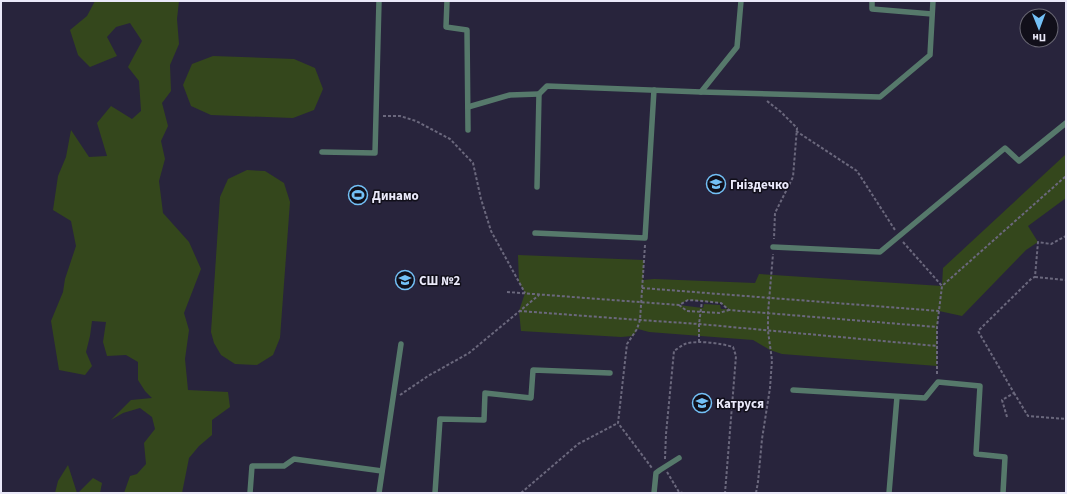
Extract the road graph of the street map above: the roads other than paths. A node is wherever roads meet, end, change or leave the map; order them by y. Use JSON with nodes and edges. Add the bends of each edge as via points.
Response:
{"nodes":[{"id":1,"x":379,"y":1,"type":"edge"},
{"id":2,"x":447,"y":1,"type":"edge"},
{"id":3,"x":741,"y":1,"type":"edge"},
{"id":4,"x":872,"y":1,"type":"edge"},
{"id":5,"x":933,"y":1,"type":"edge"},
{"id":6,"x":932,"y":14,"type":"junction"},
{"id":7,"x":654,"y":90,"type":"junction"},
{"id":8,"x":701,"y":92,"type":"junction"},
{"id":9,"x":539,"y":94,"type":"junction"},
{"id":10,"x":468,"y":107,"type":"junction"},
{"id":11,"x":1066,"y":123,"type":"edge"},
{"id":12,"x":468,"y":130,"type":"dead end"},
{"id":13,"x":322,"y":152,"type":"dead end"},
{"id":14,"x":537,"y":187,"type":"dead end"},
{"id":15,"x":535,"y":233,"type":"dead end"},
{"id":16,"x":773,"y":246,"type":"road end"},
{"id":17,"x":401,"y":344,"type":"dead end"},
{"id":18,"x":610,"y":373,"type":"dead end"},
{"id":19,"x":793,"y":390,"type":"dead end"},
{"id":20,"x":897,"y":397,"type":"junction"},
{"id":21,"x":679,"y":458,"type":"dead end"},
{"id":22,"x":382,"y":471,"type":"junction"},
{"id":23,"x":250,"y":493,"type":"edge"},
{"id":24,"x":379,"y":493,"type":"edge"},
{"id":25,"x":435,"y":493,"type":"edge"},
{"id":26,"x":654,"y":493,"type":"edge"},
{"id":27,"x":889,"y":493,"type":"edge"},
{"id":28,"x":1003,"y":493,"type":"edge"}],
"edges":[{"from":1,"to":13,"type":"lane","via":[[375,153]]},
{"from":2,"to":10,"type":"lane","via":[[446,27],[467,30]]},
{"from":3,"to":8,"type":"lane","via":[[737,47]]},
{"from":4,"to":6,"type":"lane","via":[[872,9]]},
{"from":5,"to":6,"type":"lane"},
{"from":6,"to":8,"type":"lane","via":[[930,54],[880,97]]},
{"from":7,"to":8,"type":"lane"},
{"from":7,"to":9,"type":"lane","via":[[547,86]]},
{"from":7,"to":15,"type":"lane","via":[[645,238]]},
{"from":9,"to":10,"type":"lane","via":[[510,95]]},
{"from":9,"to":14,"type":"lane"},
{"from":10,"to":12,"type":"lane"},
{"from":11,"to":16,"type":"lane","via":[[1018,161],[1005,148],[880,252]]},
{"from":17,"to":22,"type":"lane"},
{"from":18,"to":25,"type":"lane","via":[[533,370],[531,398],[484,393],[484,420],[440,419]]},
{"from":19,"to":20,"type":"lane"},
{"from":20,"to":27,"type":"lane"},
{"from":20,"to":28,"type":"lane","via":[[925,398],[938,382],[980,386],[976,454],[1005,457]]},
{"from":21,"to":26,"type":"lane","via":[[656,473]]},
{"from":22,"to":23,"type":"lane","via":[[294,459],[284,466],[252,466]]},
{"from":22,"to":24,"type":"lane"}]}
